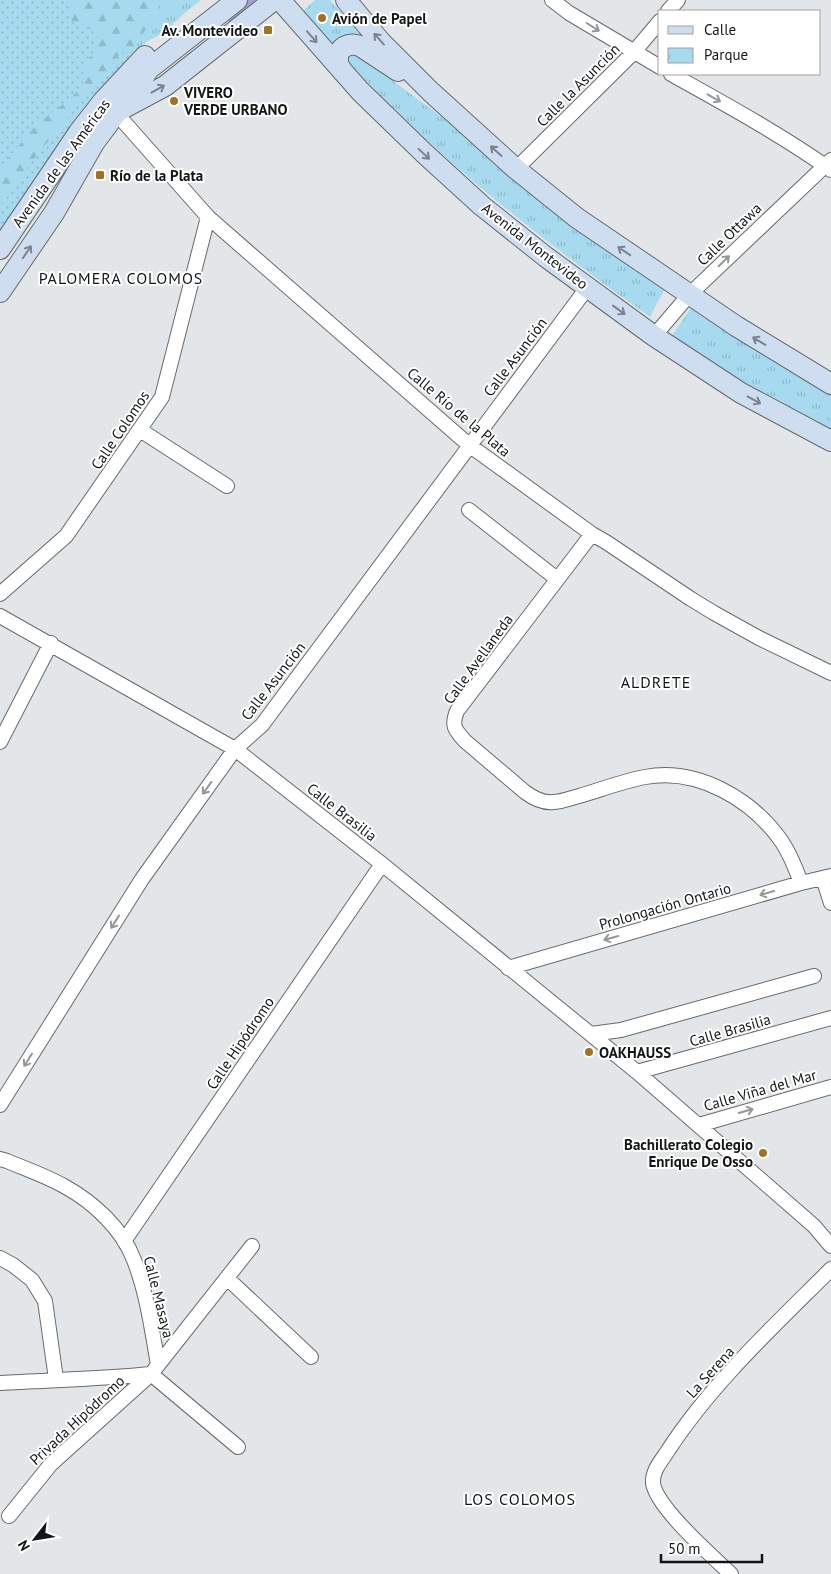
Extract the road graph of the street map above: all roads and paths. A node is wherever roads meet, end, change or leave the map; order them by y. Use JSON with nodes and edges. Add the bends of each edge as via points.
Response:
{"nodes":[{"id":1,"x":214,"y":0,"type":"edge"},
{"id":2,"x":237,"y":0,"type":"edge"},
{"id":3,"x":274,"y":0,"type":"edge"},
{"id":4,"x":280,"y":0,"type":"edge"},
{"id":5,"x":346,"y":0,"type":"edge"},
{"id":6,"x":552,"y":0,"type":"edge"},
{"id":7,"x":678,"y":0,"type":"edge"},
{"id":8,"x":669,"y":10,"type":"edge"},
{"id":9,"x":658,"y":23,"type":"edge"},
{"id":10,"x":634,"y":53,"type":"junction"},
{"id":11,"x":658,"y":66,"type":"edge"},
{"id":12,"x":343,"y":72,"type":"junction"},
{"id":13,"x":673,"y":75,"type":"edge"},
{"id":14,"x":431,"y":92,"type":"junction"},
{"id":15,"x":116,"y":112,"type":"junction"},
{"id":16,"x":829,"y":165,"type":"edge"},
{"id":17,"x":516,"y":169,"type":"junction"},
{"id":18,"x":208,"y":217,"type":"junction"},
{"id":19,"x":0,"y":248,"type":"edge"},
{"id":20,"x":588,"y":288,"type":"junction"},
{"id":21,"x":0,"y":292,"type":"edge"},
{"id":22,"x":689,"y":295,"type":"junction"},
{"id":23,"x":654,"y":336,"type":"junction"},
{"id":24,"x":831,"y":384,"type":"edge"},
{"id":25,"x":140,"y":430,"type":"junction"},
{"id":26,"x":831,"y":441,"type":"edge"},
{"id":27,"x":469,"y":445,"type":"junction"},
{"id":28,"x":227,"y":486,"type":"dead end"},
{"id":29,"x":469,"y":510,"type":"dead end"},
{"id":30,"x":592,"y":534,"type":"junction"},
{"id":31,"x":557,"y":579,"type":"junction"},
{"id":32,"x":0,"y":594,"type":"edge"},
{"id":33,"x":0,"y":616,"type":"edge"},
{"id":34,"x":51,"y":643,"type":"junction"},
{"id":35,"x":831,"y":673,"type":"edge"},
{"id":36,"x":0,"y":742,"type":"edge"},
{"id":37,"x":235,"y":748,"type":"junction"},
{"id":38,"x":382,"y":864,"type":"junction"},
{"id":39,"x":827,"y":877,"type":"edge"},
{"id":40,"x":802,"y":883,"type":"junction"},
{"id":41,"x":831,"y":904,"type":"edge"},
{"id":42,"x":508,"y":968,"type":"junction"},
{"id":43,"x":814,"y":976,"type":"dead end"},
{"id":44,"x":831,"y":1018,"type":"edge"},
{"id":45,"x":591,"y":1034,"type":"junction"},
{"id":46,"x":637,"y":1072,"type":"junction"},
{"id":47,"x":831,"y":1086,"type":"edge"},
{"id":48,"x":0,"y":1105,"type":"edge"},
{"id":49,"x":699,"y":1125,"type":"junction"},
{"id":50,"x":0,"y":1159,"type":"edge"},
{"id":51,"x":124,"y":1241,"type":"junction"},
{"id":52,"x":252,"y":1246,"type":"dead end"},
{"id":53,"x":831,"y":1246,"type":"edge"},
{"id":54,"x":0,"y":1258,"type":"edge"},
{"id":55,"x":831,"y":1269,"type":"edge"},
{"id":56,"x":227,"y":1278,"type":"junction"},
{"id":57,"x":310,"y":1357,"type":"dead end"},
{"id":58,"x":155,"y":1370,"type":"junction"},
{"id":59,"x":56,"y":1380,"type":"junction"},
{"id":60,"x":0,"y":1383,"type":"edge"},
{"id":61,"x":238,"y":1447,"type":"dead end"},
{"id":62,"x":9,"y":1516,"type":"dead end"},
{"id":63,"x":731,"y":1574,"type":"edge"}],
"edges":[{"from":1,"to":19,"type":"street","name":"Avenida de las Américas","via":[[141,60],[104,100]]},
{"from":2,"to":15,"type":"street","name":"Avenida de las Américas","via":[[150,68]]},
{"from":15,"to":3,"type":"street","name":"Avenida de las Américas","one_way":true,"via":[[165,86]]},
{"from":4,"to":12,"type":"street","name":"Avenida Montevideo","one_way":true},
{"from":14,"to":5,"type":"street","one_way":true,"via":[[380,41]]},
{"from":6,"to":10,"type":"street","one_way":true},
{"from":7,"to":8,"type":"street"},
{"from":9,"to":10,"type":"street","name":"Calle la Asunción"},
{"from":10,"to":11,"type":"street"},
{"from":10,"to":17,"type":"street","name":"Calle la Asunción"},
{"from":12,"to":14,"type":"street","via":[[338,64],[338,53],[346,46],[360,46]]},
{"from":12,"to":20,"type":"street","name":"Avenida Montevideo","one_way":true,"via":[[476,200]]},
{"from":13,"to":16,"type":"street","one_way":true},
{"from":17,"to":14,"type":"street","one_way":true},
{"from":15,"to":18,"type":"street","name":"Calle Río de la Plata"},
{"from":21,"to":15,"type":"street","name":"Avenida de las Américas","one_way":true,"via":[[54,213],[94,143]]},
{"from":22,"to":16,"type":"street","name":"Calle Ottawa","one_way":true},
{"from":22,"to":17,"type":"street","one_way":true,"via":[[577,218]]},
{"from":18,"to":25,"type":"street","name":"Calle Colomos","via":[[162,397]]},
{"from":18,"to":27,"type":"street","name":"Calle Río de la Plata"},
{"from":20,"to":23,"type":"street","name":"Avenida Montevideo","one_way":true},
{"from":20,"to":27,"type":"street","name":"Calle Asunción"},
{"from":22,"to":23,"type":"street","name":"Calle Ottawa"},
{"from":24,"to":22,"type":"street","one_way":true},
{"from":23,"to":26,"type":"street","name":"Avenida Montevideo","one_way":true,"via":[[740,393]]},
{"from":25,"to":28,"type":"street"},
{"from":25,"to":32,"type":"street","name":"Calle Colomos","via":[[66,536]]},
{"from":27,"to":30,"type":"street","name":"Calle Río de la Plata"},
{"from":27,"to":37,"type":"street","name":"Calle Asunción","via":[[262,725]]},
{"from":29,"to":31,"type":"street"},
{"from":30,"to":31,"type":"street","name":"Calle Avellaneda"},
{"from":30,"to":35,"type":"street","name":"Calle Río de la Plata","via":[[714,613]]},
{"from":31,"to":40,"type":"street","name":"Calle Avellaneda","via":[[457,712],[454,726],[459,734],[525,792],[541,801],[553,802],[662,775],[707,784],[739,799],[760,816],[782,843]]},
{"from":33,"to":34,"type":"street","name":"Calle Brasilia"},
{"from":34,"to":36,"type":"street"},
{"from":34,"to":37,"type":"street","name":"Calle Brasilia"},
{"from":37,"to":38,"type":"street","name":"Calle Brasilia"},
{"from":37,"to":48,"type":"street","name":"Calle Asunción","one_way":true,"via":[[142,879]]},
{"from":38,"to":42,"type":"street","name":"Calle Brasilia"},
{"from":38,"to":51,"type":"street","name":"Calle Hipódromo"},
{"from":39,"to":40,"type":"street","name":"Prolongación Ontario"},
{"from":39,"to":41,"type":"street"},
{"from":40,"to":42,"type":"street","name":"Prolongación Ontario","one_way":true},
{"from":42,"to":45,"type":"street","name":"Calle Brasilia"},
{"from":43,"to":45,"type":"street","via":[[621,1030]]},
{"from":44,"to":46,"type":"street","name":"Calle Brasilia"},
{"from":45,"to":46,"type":"street","name":"Calle Brasilia"},
{"from":46,"to":49,"type":"street","name":"Calle Brasilia"},
{"from":49,"to":47,"type":"street","name":"Calle Viña del Mar","one_way":true},
{"from":49,"to":53,"type":"street","name":"Calle Brasilia","via":[[814,1226]]},
{"from":50,"to":51,"type":"street","name":"Calle Masaya","via":[[64,1186],[111,1223]]},
{"from":51,"to":58,"type":"street","name":"Calle Masaya","via":[[134,1259],[144,1291]]},
{"from":52,"to":56,"type":"street","name":"Privada Hipódromo"},
{"from":54,"to":59,"type":"street","via":[[32,1280],[45,1301]]},
{"from":55,"to":63,"type":"street","name":"La Serena","via":[[715,1387],[656,1469],[653,1482],[656,1494],[669,1513]]},
{"from":56,"to":57,"type":"street"},
{"from":56,"to":58,"type":"street","name":"Privada Hipódromo"},
{"from":58,"to":59,"type":"street","via":[[113,1378]]},
{"from":58,"to":61,"type":"street"},
{"from":58,"to":62,"type":"street","name":"Privada Hipódromo","via":[[51,1464]]},
{"from":59,"to":60,"type":"street"}]}
